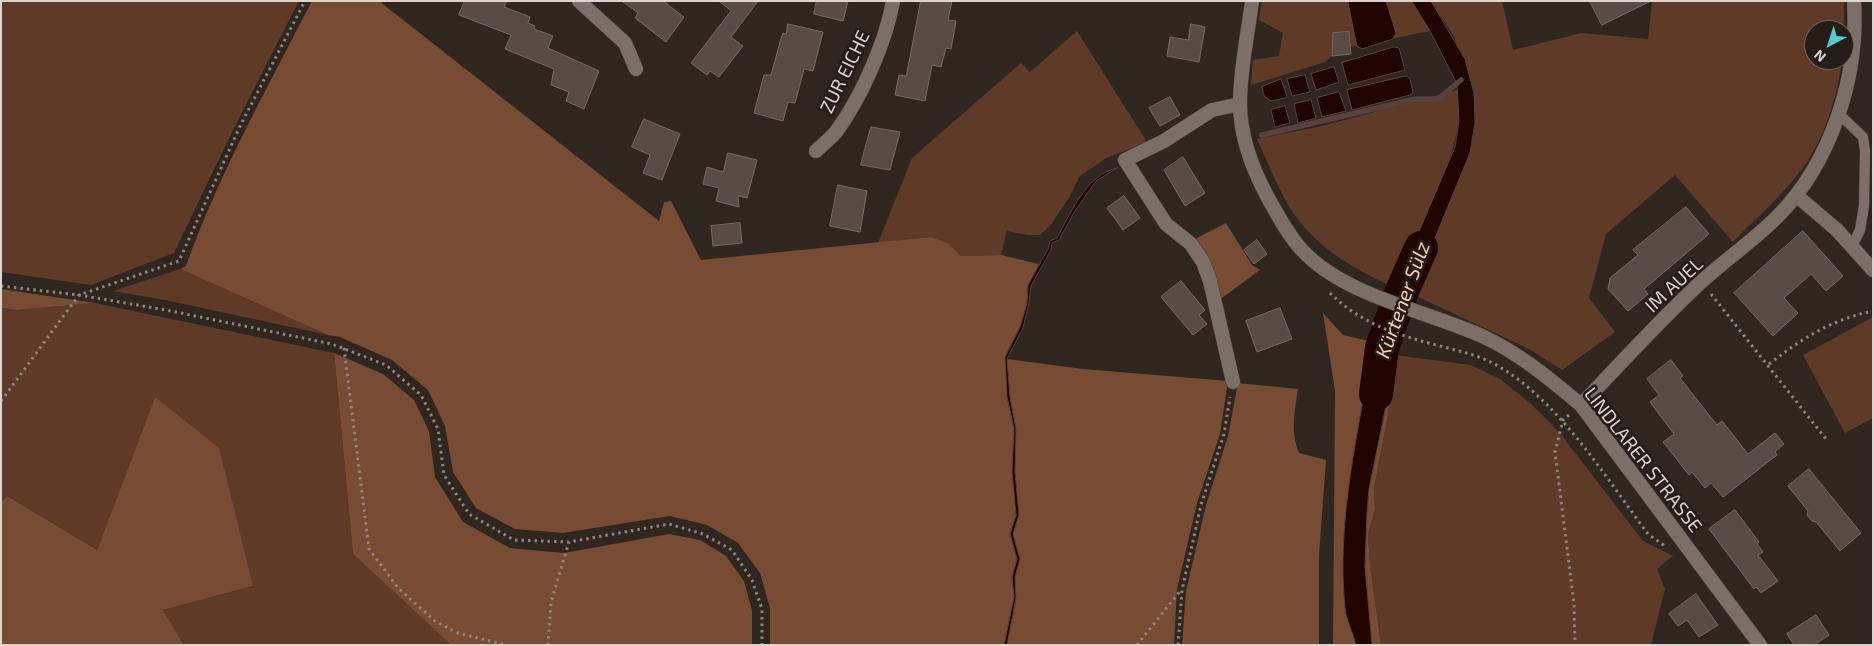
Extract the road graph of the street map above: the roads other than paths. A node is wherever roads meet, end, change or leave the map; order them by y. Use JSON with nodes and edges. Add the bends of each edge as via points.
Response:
{"nodes":[{"id":1,"x":579,"y":1,"type":"edge"},
{"id":2,"x":893,"y":1,"type":"edge"},
{"id":3,"x":1252,"y":1,"type":"edge"},
{"id":4,"x":1854,"y":1,"type":"edge"},
{"id":5,"x":636,"y":69,"type":"dead end"},
{"id":6,"x":1240,"y":104,"type":"junction"},
{"id":7,"x":1838,"y":113,"type":"junction"},
{"id":8,"x":816,"y":151,"type":"dead end"},
{"id":9,"x":1797,"y":196,"type":"junction"},
{"id":10,"x":1852,"y":246,"type":"junction"},
{"id":11,"x":1873,"y":270,"type":"edge"},
{"id":12,"x":1233,"y":382,"type":"road end"},
{"id":13,"x":1581,"y":406,"type":"junction"},
{"id":14,"x":1760,"y":645,"type":"edge"}],
"edges":[{"from":1,"to":5,"type":"street","via":[[625,43]]},
{"from":2,"to":8,"type":"street","name":"ZUR EICHE","via":[[890,21],[862,88],[835,133]]},
{"from":3,"to":6,"type":"street","name":"LINDLARER STRASSE"},
{"from":4,"to":7,"type":"street","name":"IM AUEL","via":[[1854,45],[1848,82]]},
{"from":6,"to":12,"type":"street","via":[[1212,110],[1164,142],[1125,160],[1166,224],[1191,244],[1203,262]]},
{"from":6,"to":13,"type":"street","name":"LINDLARER STRASSE","via":[[1246,149],[1261,185],[1302,251],[1336,277],[1482,336],[1544,373]]},
{"from":7,"to":9,"type":"street","name":"IM AUEL","via":[[1829,140]]},
{"from":7,"to":10,"type":"lane","via":[[1863,137],[1865,151],[1864,206],[1860,230]]},
{"from":9,"to":10,"type":"street"},
{"from":9,"to":13,"type":"street","name":"IM AUEL","via":[[1702,282]]},
{"from":10,"to":11,"type":"street"},
{"from":13,"to":14,"type":"street","name":"LINDLARER STRASSE"}]}
